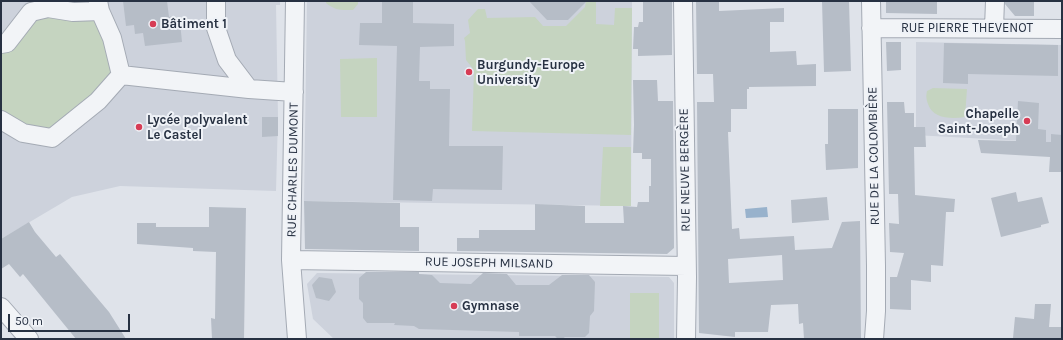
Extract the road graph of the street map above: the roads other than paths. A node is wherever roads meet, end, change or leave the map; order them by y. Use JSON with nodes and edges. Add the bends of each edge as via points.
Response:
{"nodes":[{"id":1,"x":216,"y":1,"type":"edge"},
{"id":2,"x":295,"y":1,"type":"edge"},
{"id":3,"x":684,"y":1,"type":"edge"},
{"id":4,"x":871,"y":1,"type":"edge"},
{"id":5,"x":995,"y":1,"type":"edge"},
{"id":6,"x":99,"y":6,"type":"edge"},
{"id":7,"x":871,"y":28,"type":"junction"},
{"id":8,"x":994,"y":28,"type":"junction"},
{"id":9,"x":1062,"y":29,"type":"edge"},
{"id":10,"x":1,"y":44,"type":"edge"},
{"id":11,"x":121,"y":75,"type":"junction"},
{"id":12,"x":249,"y":88,"type":"junction"},
{"id":13,"x":294,"y":92,"type":"junction"},
{"id":14,"x":1,"y":120,"type":"edge"},
{"id":15,"x":291,"y":260,"type":"junction"},
{"id":16,"x":686,"y":266,"type":"junction"},
{"id":17,"x":1,"y":307,"type":"edge"},
{"id":18,"x":876,"y":311,"type":"junction"},
{"id":19,"x":297,"y":332,"type":"edge"},
{"id":20,"x":29,"y":339,"type":"edge"},
{"id":21,"x":308,"y":339,"type":"edge"},
{"id":22,"x":686,"y":339,"type":"edge"},
{"id":23,"x":874,"y":339,"type":"edge"},
{"id":24,"x":886,"y":339,"type":"edge"}],
"edges":[{"from":1,"to":12,"type":"street","via":[[216,28],[228,60]]},
{"from":2,"to":13,"type":"street","name":"RUE CHARLES DUMONT"},
{"from":3,"to":16,"type":"street","name":"RUE NEUVE BERGÈRE"},
{"from":4,"to":7,"type":"street","name":"RUE DE LA COLOMBIÈRE"},
{"from":5,"to":8,"type":"street"},
{"from":6,"to":10,"type":"street","via":[[73,12],[48,8],[31,12],[7,43]]},
{"from":6,"to":11,"type":"street","via":[[112,38]]},
{"from":7,"to":8,"type":"street","name":"RUE PIERRE THEVENOT"},
{"from":7,"to":18,"type":"street","name":"RUE DE LA COLOMBIÈRE"},
{"from":8,"to":9,"type":"street","name":"RUE PIERRE THEVENOT"},
{"from":11,"to":12,"type":"street"},
{"from":11,"to":14,"type":"street","via":[[98,101],[52,138],[23,133]]},
{"from":12,"to":13,"type":"street"},
{"from":13,"to":15,"type":"street","name":"RUE CHARLES DUMONT"},
{"from":15,"to":16,"type":"street","name":"RUE JOSEPH MILSAND"},
{"from":15,"to":19,"type":"street","name":"RUE CHARLES DUMONT"},
{"from":16,"to":22,"type":"street","name":"RUE NEUVE BERGÈRE"},
{"from":17,"to":20,"type":"street"},
{"from":18,"to":23,"type":"street","name":"RUE DE LA COLOMBIÈRE"},
{"from":18,"to":24,"type":"street","name":"RUE DE LA COLOMBIÈRE"},
{"from":19,"to":21,"type":"street"}]}
